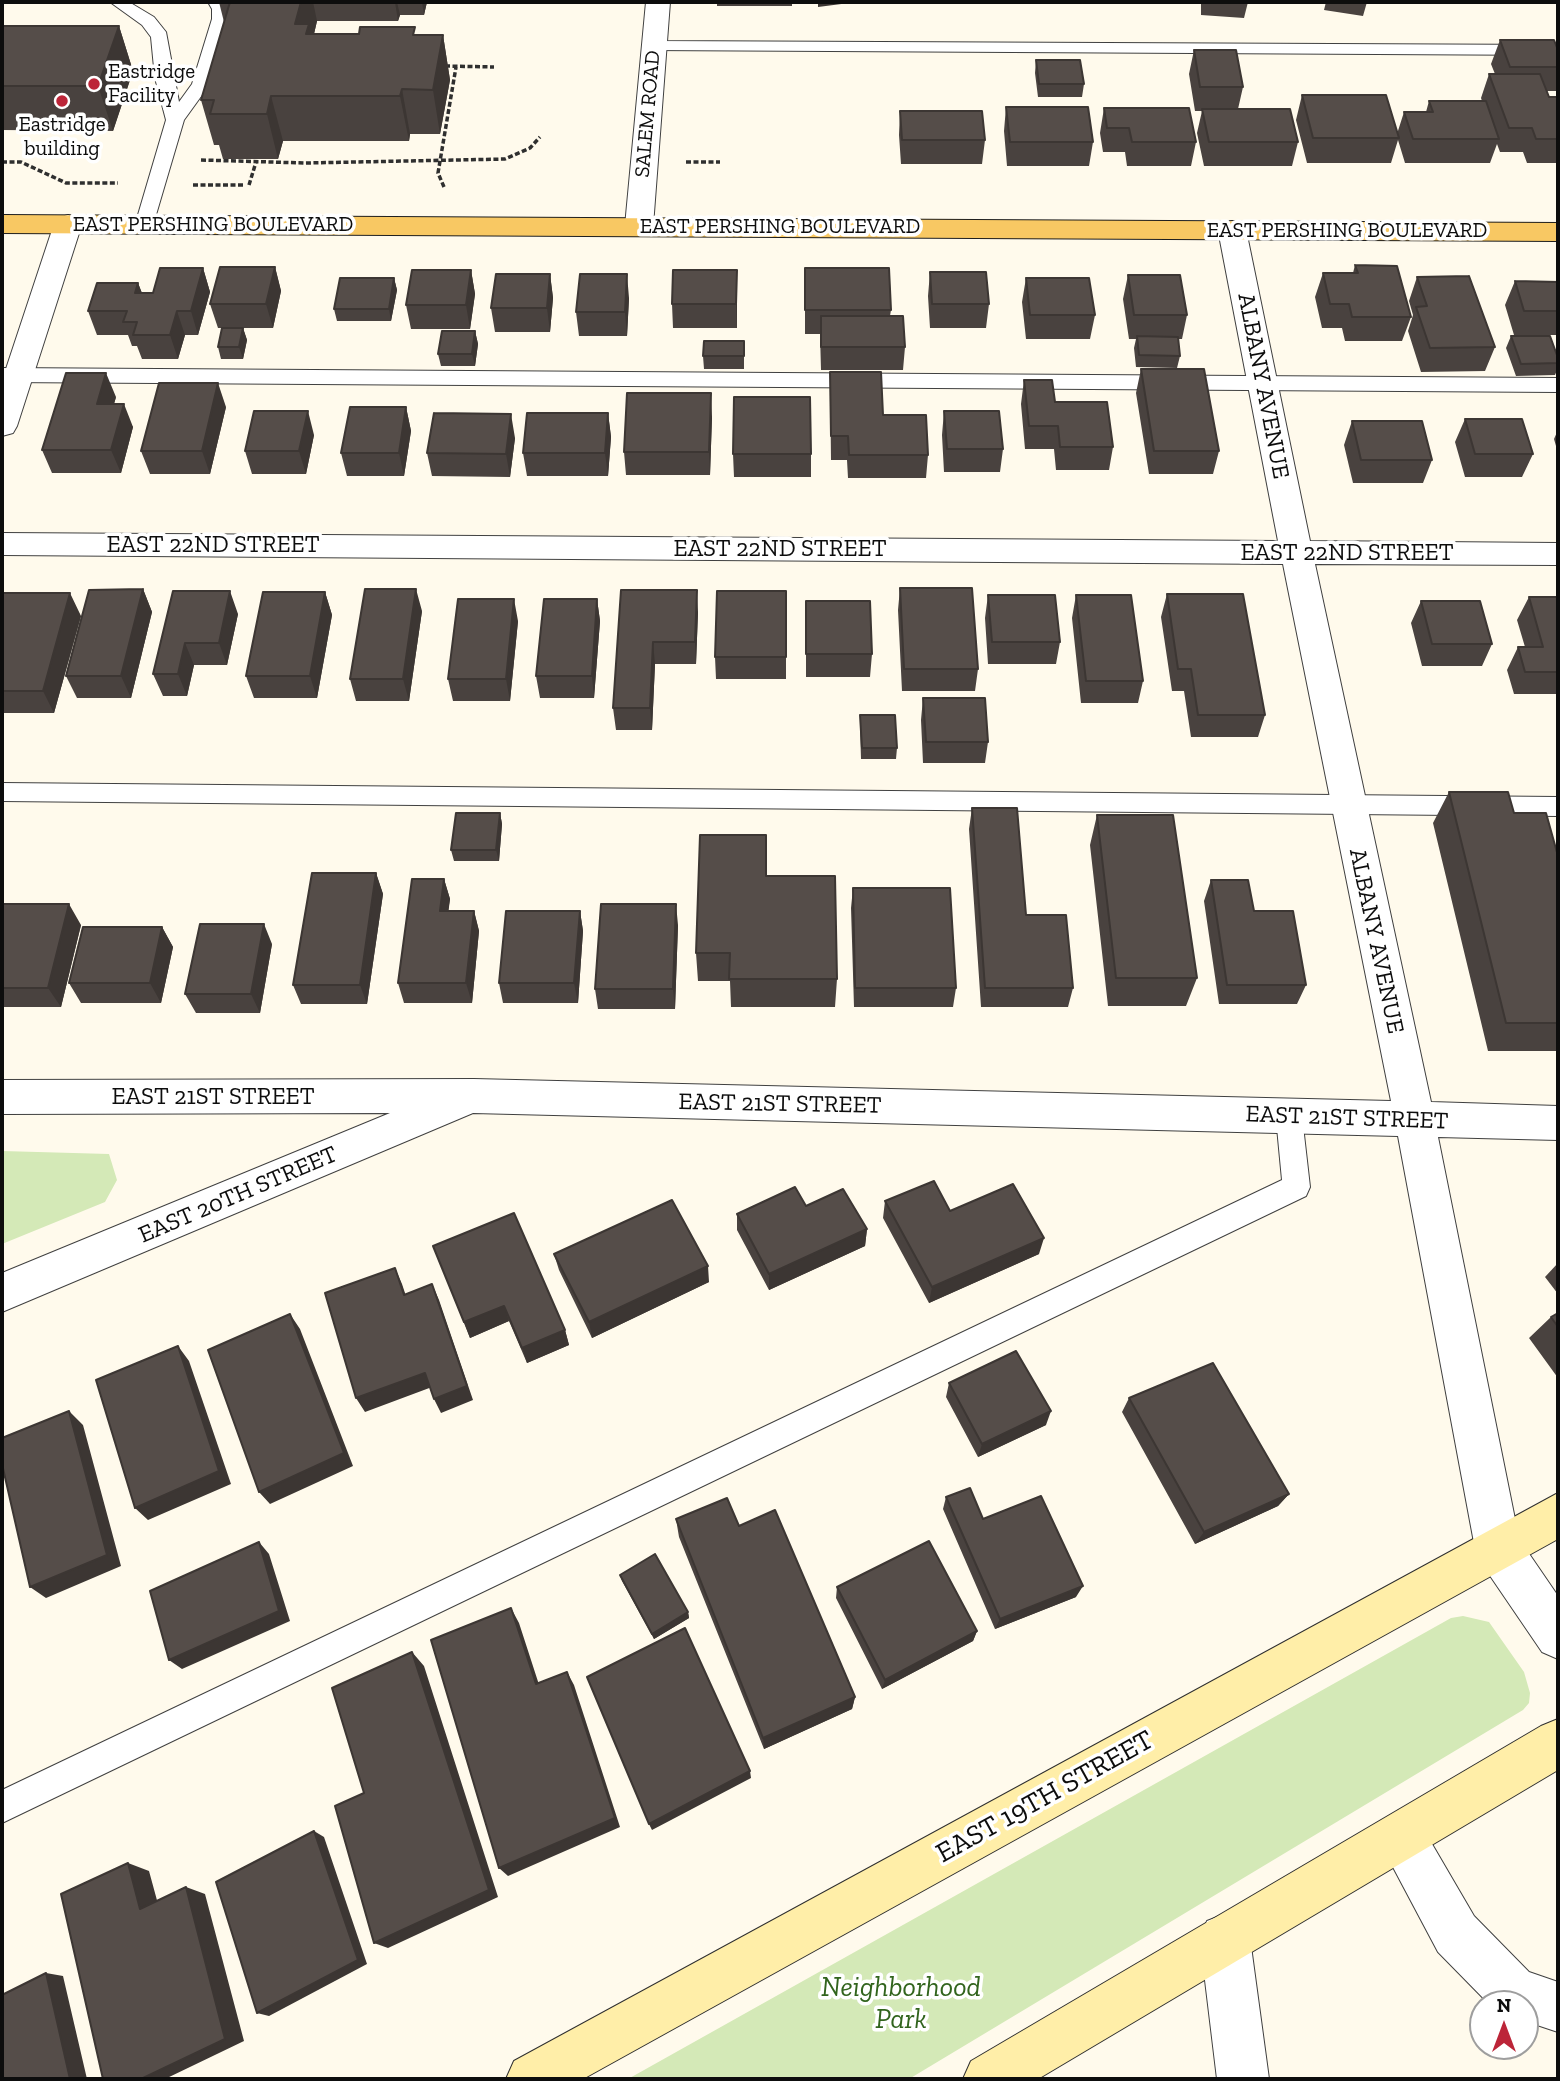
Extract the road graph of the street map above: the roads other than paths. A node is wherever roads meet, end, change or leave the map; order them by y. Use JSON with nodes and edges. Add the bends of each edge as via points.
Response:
{"nodes":[{"id":1,"x":118,"y":2,"type":"edge"},
{"id":2,"x":659,"y":2,"type":"edge"},
{"id":3,"x":218,"y":3,"type":"edge"},
{"id":4,"x":654,"y":46,"type":"junction"},
{"id":5,"x":1558,"y":50,"type":"edge"},
{"id":6,"x":175,"y":120,"type":"junction"},
{"id":7,"x":2,"y":224,"type":"edge"},
{"id":8,"x":68,"y":224,"type":"junction"},
{"id":9,"x":144,"y":225,"type":"junction"},
{"id":10,"x":639,"y":226,"type":"junction"},
{"id":11,"x":1232,"y":230,"type":"junction"},
{"id":12,"x":1558,"y":232,"type":"edge"},
{"id":13,"x":10,"y":375,"type":"edge"},
{"id":14,"x":1263,"y":385,"type":"junction"},
{"id":15,"x":1558,"y":385,"type":"edge"},
{"id":16,"x":2,"y":426,"type":"edge"},
{"id":17,"x":2,"y":544,"type":"edge"},
{"id":18,"x":1296,"y":552,"type":"junction"},
{"id":19,"x":1558,"y":554,"type":"edge"},
{"id":20,"x":2,"y":792,"type":"edge"},
{"id":21,"x":1347,"y":805,"type":"junction"},
{"id":22,"x":1558,"y":807,"type":"edge"},
{"id":23,"x":474,"y":1096,"type":"junction"},
{"id":24,"x":2,"y":1097,"type":"edge"},
{"id":25,"x":1289,"y":1117,"type":"junction"},
{"id":26,"x":1415,"y":1121,"type":"junction"},
{"id":27,"x":1558,"y":1123,"type":"edge"},
{"id":28,"x":2,"y":1293,"type":"edge"},
{"id":29,"x":1558,"y":1515,"type":"edge"},
{"id":30,"x":1497,"y":1548,"type":"junction"},
{"id":31,"x":1558,"y":1636,"type":"edge"},
{"id":32,"x":1558,"y":1742,"type":"edge"},
{"id":33,"x":2,"y":1807,"type":"edge"},
{"id":34,"x":1401,"y":1837,"type":"junction"},
{"id":35,"x":1225,"y":1939,"type":"junction"},
{"id":36,"x":1558,"y":2007,"type":"edge"},
{"id":37,"x":533,"y":2079,"type":"edge"},
{"id":38,"x":989,"y":2079,"type":"edge"},
{"id":39,"x":1243,"y":2079,"type":"edge"}],
"edges":[{"from":1,"to":6,"type":"lane","via":[[148,21],[160,36]]},
{"from":2,"to":4,"type":"street","name":"SALEM ROAD"},
{"from":3,"to":6,"type":"lane","via":[[221,19],[201,84]]},
{"from":4,"to":5,"type":"lane"},
{"from":4,"to":10,"type":"street","name":"SALEM ROAD"},
{"from":6,"to":9,"type":"lane"},
{"from":7,"to":8,"type":"main road","name":"EAST PERSHING BOULEVARD"},
{"from":8,"to":9,"type":"main road","name":"EAST PERSHING BOULEVARD"},
{"from":8,"to":13,"type":"street"},
{"from":9,"to":10,"type":"main road","name":"EAST PERSHING BOULEVARD"},
{"from":10,"to":11,"type":"main road","name":"EAST PERSHING BOULEVARD"},
{"from":11,"to":12,"type":"main road","name":"EAST PERSHING BOULEVARD"},
{"from":11,"to":14,"type":"street","name":"ALBANY AVENUE"},
{"from":13,"to":14,"type":"lane"},
{"from":13,"to":16,"type":"street"},
{"from":14,"to":15,"type":"lane"},
{"from":14,"to":18,"type":"street","name":"ALBANY AVENUE"},
{"from":17,"to":18,"type":"street","name":"EAST 22ND STREET"},
{"from":18,"to":19,"type":"street","name":"EAST 22ND STREET"},
{"from":18,"to":21,"type":"street","name":"ALBANY AVENUE"},
{"from":20,"to":21,"type":"lane"},
{"from":21,"to":22,"type":"lane"},
{"from":21,"to":26,"type":"street","name":"ALBANY AVENUE"},
{"from":23,"to":24,"type":"street","name":"EAST 21ST STREET"},
{"from":23,"to":25,"type":"street","name":"EAST 21ST STREET"},
{"from":23,"to":28,"type":"street","name":"EAST 20TH STREET"},
{"from":25,"to":26,"type":"street","name":"EAST 21ST STREET"},
{"from":25,"to":33,"type":"lane","via":[[1296,1187]]},
{"from":26,"to":27,"type":"street","name":"EAST 21ST STREET"},
{"from":26,"to":30,"type":"street","name":"ALBANY AVENUE"},
{"from":29,"to":30,"type":"main road","name":"EAST 19TH STREET"},
{"from":30,"to":31,"type":"street","name":"ALBANY AVENUE"},
{"from":30,"to":37,"type":"main road","name":"EAST 19TH STREET"},
{"from":32,"to":34,"type":"main road"},
{"from":34,"to":35,"type":"main road"},
{"from":34,"to":36,"type":"street","via":[[1456,1934],[1513,1992]]},
{"from":35,"to":38,"type":"main road"},
{"from":35,"to":39,"type":"street"}]}
